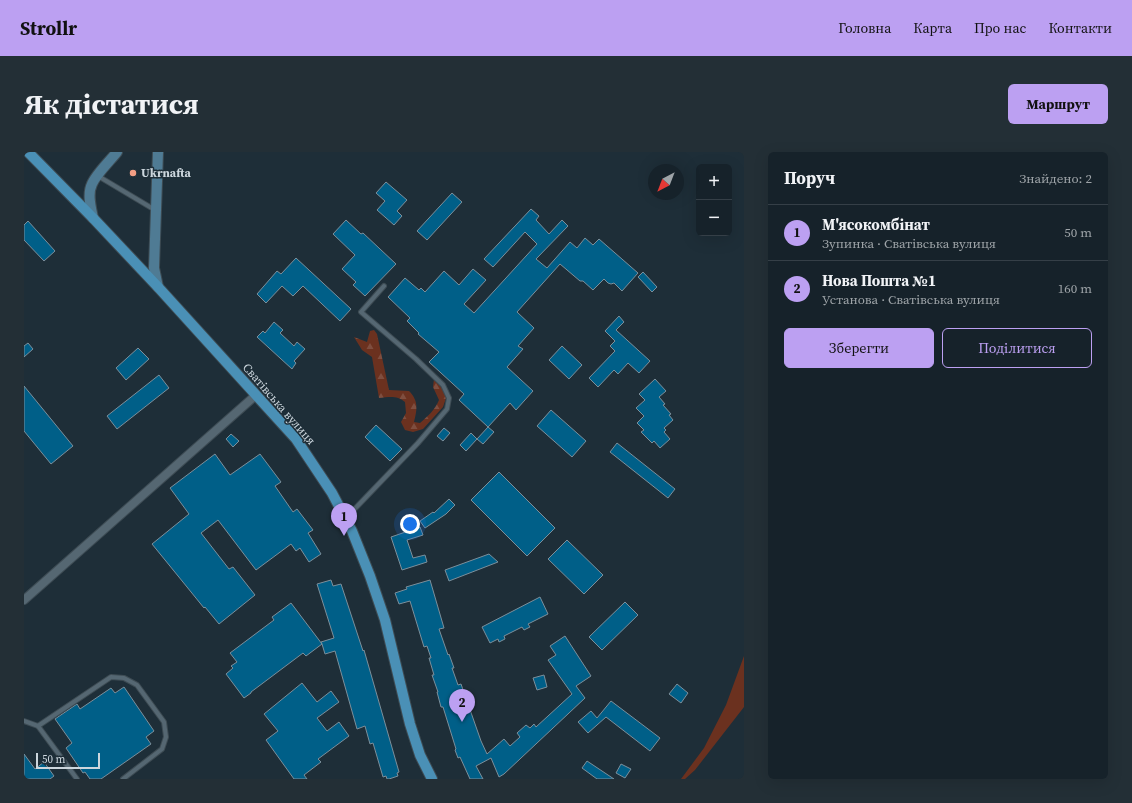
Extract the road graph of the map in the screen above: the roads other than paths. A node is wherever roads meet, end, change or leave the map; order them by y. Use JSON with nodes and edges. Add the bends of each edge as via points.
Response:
{"nodes":[{"id":1,"x":28,"y":152,"type":"edge"},
{"id":2,"x":117,"y":152,"type":"edge"},
{"id":3,"x":158,"y":152,"type":"edge"},
{"id":4,"x":98,"y":176,"type":"junction"},
{"id":5,"x":155,"y":211,"type":"junction"},
{"id":6,"x":93,"y":218,"type":"junction"},
{"id":7,"x":384,"y":286,"type":"dead end"},
{"id":8,"x":158,"y":287,"type":"junction"},
{"id":9,"x":256,"y":395,"type":"junction"},
{"id":10,"x":345,"y":519,"type":"junction"},
{"id":11,"x":24,"y":600,"type":"edge"},
{"id":12,"x":24,"y":721,"type":"edge"},
{"id":13,"x":38,"y":726,"type":"junction"},
{"id":14,"x":429,"y":777,"type":"edge"},
{"id":15,"x":77,"y":779,"type":"edge"},
{"id":16,"x":124,"y":779,"type":"edge"}],
"edges":[{"from":1,"to":6,"type":"main road","name":"Сватівська вулиця"},
{"from":2,"to":4,"type":"street"},
{"from":3,"to":5,"type":"street"},
{"from":4,"to":5,"type":"lane"},
{"from":4,"to":6,"type":"street","via":[[91,185],[90,204]]},
{"from":5,"to":8,"type":"street","via":[[154,268]]},
{"from":6,"to":8,"type":"main road","name":"Сватівська вулиця"},
{"from":7,"to":10,"type":"lane","via":[[361,312],[443,385],[449,398],[447,410]]},
{"from":8,"to":9,"type":"main road","name":"Сватівська вулиця"},
{"from":9,"to":10,"type":"main road","name":"Сватівська вулиця","via":[[296,439],[332,493]]},
{"from":9,"to":11,"type":"street"},
{"from":10,"to":14,"type":"main road","name":"Сватівська вулиця","via":[[370,576],[385,620],[410,724]]},
{"from":12,"to":13,"type":"lane"},
{"from":13,"to":15,"type":"lane"},
{"from":13,"to":16,"type":"lane","via":[[111,677],[124,678],[137,685],[164,722],[166,736],[162,750]]}]}
